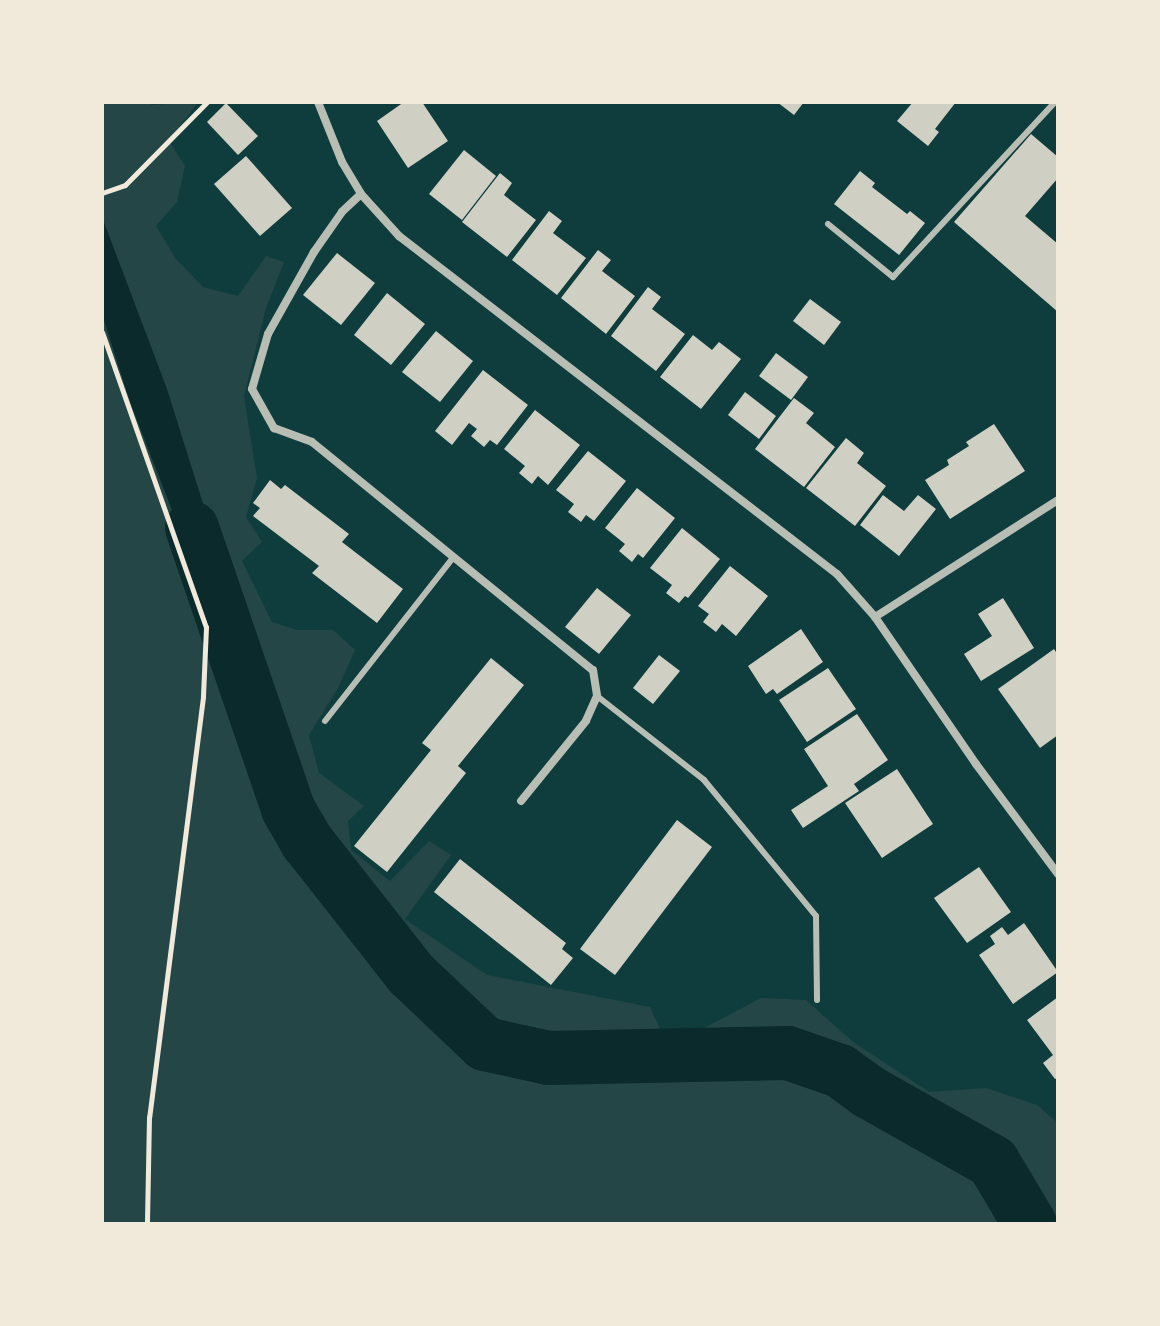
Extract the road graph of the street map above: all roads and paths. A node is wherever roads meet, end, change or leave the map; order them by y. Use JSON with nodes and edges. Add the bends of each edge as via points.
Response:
{"nodes":[{"id":1,"x":207,"y":102,"type":"edge"},
{"id":2,"x":318,"y":102,"type":"edge"},
{"id":3,"x":1055,"y":102,"type":"edge"},
{"id":4,"x":102,"y":193,"type":"edge"},
{"id":5,"x":361,"y":194,"type":"junction"},
{"id":6,"x":828,"y":224,"type":"dead end"},
{"id":7,"x":102,"y":332,"type":"edge"},
{"id":8,"x":1058,"y":500,"type":"edge"},
{"id":9,"x":452,"y":559,"type":"junction"},
{"id":10,"x":875,"y":617,"type":"junction"},
{"id":11,"x":597,"y":696,"type":"junction"},
{"id":12,"x":325,"y":721,"type":"dead end"},
{"id":13,"x":521,"y":801,"type":"dead end"},
{"id":14,"x":1058,"y":874,"type":"edge"},
{"id":15,"x":817,"y":1000,"type":"dead end"},
{"id":16,"x":147,"y":1224,"type":"edge"}],
"edges":[{"from":1,"to":4,"type":"path","via":[[125,185]]},
{"from":2,"to":5,"type":"street"},
{"from":3,"to":6,"type":"lane","via":[[893,277]]},
{"from":5,"to":9,"type":"street","via":[[314,252],[268,334],[252,389],[274,428],[312,442]]},
{"from":5,"to":10,"type":"street","via":[[399,236],[786,531],[837,574]]},
{"from":7,"to":16,"type":"path","via":[[206,627],[203,697],[149,1117]]},
{"from":8,"to":10,"type":"street"},
{"from":9,"to":11,"type":"street","via":[[593,670]]},
{"from":9,"to":12,"type":"lane"},
{"from":10,"to":14,"type":"street"},
{"from":11,"to":13,"type":"street","via":[[586,721]]},
{"from":11,"to":15,"type":"lane","via":[[704,780],[816,916]]}]}
